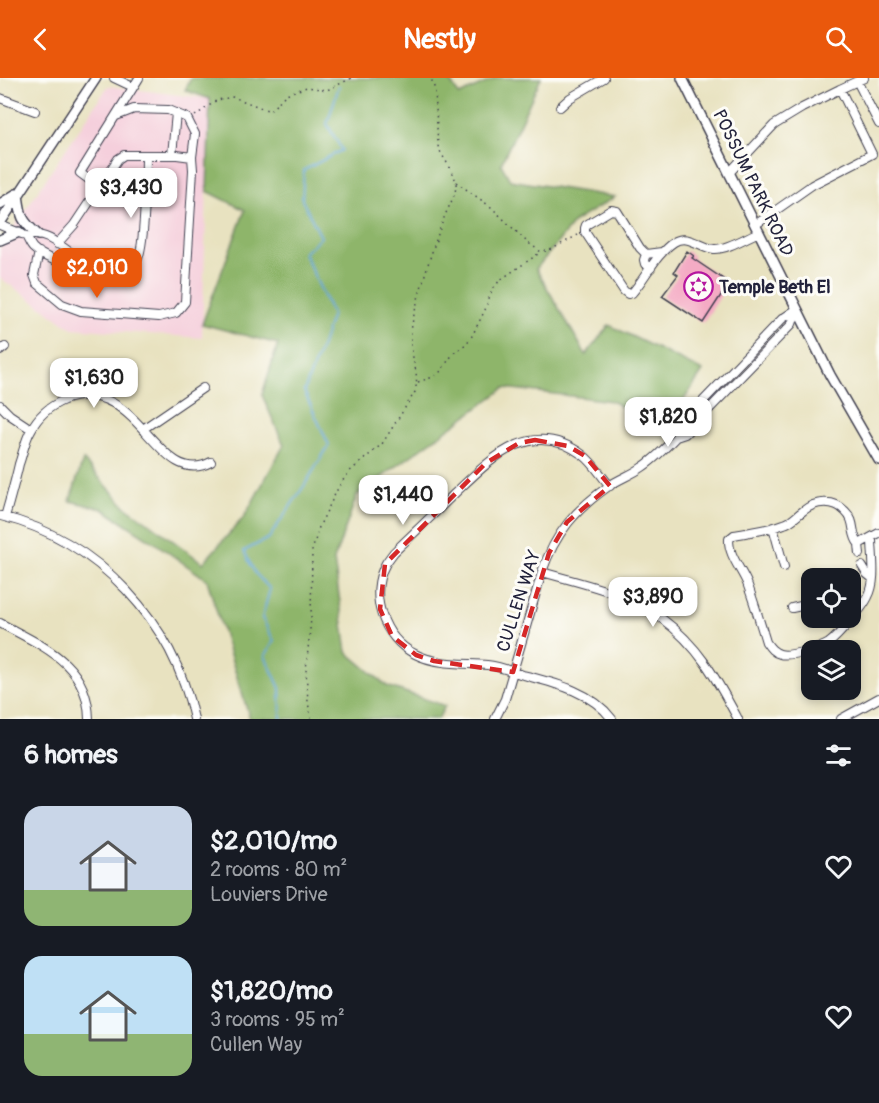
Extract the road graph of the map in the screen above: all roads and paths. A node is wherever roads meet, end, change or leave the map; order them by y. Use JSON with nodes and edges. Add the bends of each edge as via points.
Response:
{"nodes":[{"id":1,"x":96,"y":78,"type":"edge"},
{"id":2,"x":114,"y":78,"type":"edge"},
{"id":3,"x":352,"y":78,"type":"edge"},
{"id":4,"x":431,"y":78,"type":"edge"},
{"id":5,"x":604,"y":78,"type":"edge"},
{"id":6,"x":682,"y":78,"type":"edge"},
{"id":7,"x":861,"y":80,"type":"edge"},
{"id":8,"x":136,"y":81,"type":"edge"},
{"id":9,"x":840,"y":89,"type":"junction"},
{"id":10,"x":0,"y":98,"type":"edge"},
{"id":11,"x":560,"y":107,"type":"dead end"},
{"id":12,"x":35,"y":111,"type":"dead end"},
{"id":13,"x":176,"y":113,"type":"junction"},
{"id":14,"x":116,"y":116,"type":"junction"},
{"id":15,"x":192,"y":119,"type":"dead end"},
{"id":16,"x":878,"y":119,"type":"edge"},
{"id":17,"x":876,"y":152,"type":"edge"},
{"id":18,"x":146,"y":155,"type":"junction"},
{"id":19,"x":172,"y":155,"type":"junction"},
{"id":20,"x":192,"y":157,"type":"junction"},
{"id":21,"x":729,"y":173,"type":"junction"},
{"id":22,"x":456,"y":182,"type":"junction"},
{"id":23,"x":99,"y":187,"type":"junction"},
{"id":24,"x":20,"y":193,"type":"junction"},
{"id":25,"x":0,"y":204,"type":"edge"},
{"id":26,"x":0,"y":224,"type":"edge"},
{"id":27,"x":757,"y":229,"type":"junction"},
{"id":28,"x":585,"y":232,"type":"junction"},
{"id":29,"x":22,"y":234,"type":"junction"},
{"id":30,"x":38,"y":235,"type":"junction"},
{"id":31,"x":0,"y":240,"type":"edge"},
{"id":32,"x":57,"y":244,"type":"junction"},
{"id":33,"x":39,"y":252,"type":"junction"},
{"id":34,"x":541,"y":252,"type":"junction"},
{"id":35,"x":662,"y":252,"type":"junction"},
{"id":36,"x":646,"y":254,"type":"junction"},
{"id":37,"x":95,"y":266,"type":"junction"},
{"id":38,"x":651,"y":268,"type":"junction"},
{"id":39,"x":797,"y":309,"type":"junction"},
{"id":40,"x":417,"y":382,"type":"junction"},
{"id":41,"x":203,"y":388,"type":"dead end"},
{"id":42,"x":0,"y":405,"type":"edge"},
{"id":43,"x":31,"y":429,"type":"junction"},
{"id":44,"x":143,"y":429,"type":"junction"},
{"id":45,"x":879,"y":460,"type":"edge"},
{"id":46,"x":211,"y":462,"type":"dead end"},
{"id":47,"x":610,"y":486,"type":"junction"},
{"id":48,"x":2,"y":517,"type":"edge"},
{"id":49,"x":772,"y":527,"type":"junction"},
{"id":50,"x":875,"y":536,"type":"edge"},
{"id":51,"x":859,"y":544,"type":"junction"},
{"id":52,"x":860,"y":554,"type":"dead end"},
{"id":53,"x":862,"y":566,"type":"dead end"},
{"id":54,"x":784,"y":567,"type":"dead end"},
{"id":55,"x":542,"y":572,"type":"junction"},
{"id":56,"x":872,"y":578,"type":"junction"},
{"id":57,"x":801,"y":606,"type":"edge"},
{"id":58,"x":861,"y":607,"type":"edge"},
{"id":59,"x":792,"y":608,"type":"dead end"},
{"id":60,"x":0,"y":623,"type":"edge"},
{"id":61,"x":843,"y":628,"type":"edge"},
{"id":62,"x":513,"y":672,"type":"junction"},
{"id":63,"x":879,"y":698,"type":"edge"},
{"id":64,"x":857,"y":710,"type":"junction"},
{"id":65,"x":89,"y":719,"type":"edge"},
{"id":66,"x":194,"y":719,"type":"edge"},
{"id":67,"x":311,"y":719,"type":"edge"},
{"id":68,"x":495,"y":719,"type":"edge"},
{"id":69,"x":612,"y":719,"type":"edge"},
{"id":70,"x":738,"y":719,"type":"edge"},
{"id":71,"x":841,"y":719,"type":"edge"},
{"id":72,"x":861,"y":719,"type":"edge"}],
"edges":[{"from":1,"to":24,"type":"main road"},
{"from":2,"to":8,"type":"street"},
{"from":3,"to":15,"type":"path","via":[[327,90],[308,87],[286,93],[270,111],[233,97],[218,100]]},
{"from":4,"to":22,"type":"path","via":[[438,146]]},
{"from":5,"to":11,"type":"street"},
{"from":6,"to":21,"type":"main road","name":"POSSUM PARK ROAD"},
{"from":7,"to":9,"type":"street"},
{"from":7,"to":16,"type":"street"},
{"from":8,"to":14,"type":"street"},
{"from":9,"to":17,"type":"street"},
{"from":9,"to":21,"type":"street","via":[[774,125]]},
{"from":10,"to":12,"type":"street"},
{"from":13,"to":14,"type":"street","via":[[134,109]]},
{"from":13,"to":19,"type":"street"},
{"from":13,"to":20,"type":"street","via":[[187,118],[195,134]]},
{"from":14,"to":23,"type":"street","via":[[80,173]]},
{"from":17,"to":27,"type":"street","via":[[812,185]]},
{"from":18,"to":19,"type":"street"},
{"from":18,"to":23,"type":"street","via":[[124,155],[118,159]]},
{"from":18,"to":37,"type":"street","via":[[139,258],[122,268]]},
{"from":19,"to":20,"type":"street"},
{"from":20,"to":33,"type":"street","via":[[185,302],[176,313],[159,317],[81,310],[62,304],[37,283],[34,274]]},
{"from":21,"to":27,"type":"main road","name":"POSSUM PARK ROAD"},
{"from":22,"to":34,"type":"path"},
{"from":22,"to":40,"type":"path","via":[[413,322],[411,344]]},
{"from":23,"to":32,"type":"street"},
{"from":24,"to":25,"type":"main road"},
{"from":24,"to":26,"type":"main road"},
{"from":24,"to":30,"type":"main road","via":[[21,213]]},
{"from":26,"to":29,"type":"street"},
{"from":27,"to":35,"type":"street","via":[[718,249],[680,239]]},
{"from":27,"to":39,"type":"main road","name":"POSSUM PARK ROAD"},
{"from":28,"to":34,"type":"path"},
{"from":28,"to":36,"type":"street","via":[[586,225],[616,210]]},
{"from":28,"to":38,"type":"street","via":[[628,294]]},
{"from":29,"to":30,"type":"street"},
{"from":29,"to":31,"type":"main road"},
{"from":29,"to":33,"type":"street"},
{"from":30,"to":32,"type":"street"},
{"from":32,"to":37,"type":"street"},
{"from":33,"to":37,"type":"street","via":[[81,268]]},
{"from":34,"to":40,"type":"path","via":[[500,280],[466,344],[440,372]]},
{"from":35,"to":36,"type":"street"},
{"from":35,"to":38,"type":"street"},
{"from":36,"to":38,"type":"street","via":[[645,264]]},
{"from":39,"to":45,"type":"main road","name":"POSSUM PARK ROAD"},
{"from":39,"to":47,"type":"street","name":"CULLEN WAY","via":[[782,319],[678,427],[675,437],[655,458]]},
{"from":40,"to":67,"type":"path","via":[[415,392],[382,444],[349,472],[339,486],[317,535],[312,551],[306,670]]},
{"from":41,"to":44,"type":"street"},
{"from":42,"to":43,"type":"street"},
{"from":43,"to":44,"type":"street","via":[[51,407],[84,396],[118,405]]},
{"from":43,"to":48,"type":"street"},
{"from":44,"to":46,"type":"street","via":[[180,463],[201,466]]},
{"from":47,"to":55,"type":"street","name":"CULLEN WAY","via":[[567,522]]},
{"from":47,"to":62,"type":"street","via":[[585,456],[568,446],[536,440],[519,443],[486,463],[386,564],[380,579],[380,609],[392,636],[405,648],[434,661]]},
{"from":48,"to":66,"type":"street","via":[[72,545],[125,588],[167,646],[184,682]]},
{"from":49,"to":51,"type":"street","via":[[786,524],[814,504],[831,503],[841,506],[851,518]]},
{"from":49,"to":54,"type":"street"},
{"from":49,"to":61,"type":"street","via":[[729,539],[766,642],[772,650],[786,656],[828,644]]},
{"from":50,"to":51,"type":"street"},
{"from":50,"to":56,"type":"street"},
{"from":51,"to":52,"type":"street"},
{"from":53,"to":56,"type":"street"},
{"from":55,"to":62,"type":"street","name":"CULLEN WAY"},
{"from":55,"to":70,"type":"street","via":[[635,602],[668,623],[705,662]]},
{"from":56,"to":58,"type":"street","via":[[868,599]]},
{"from":57,"to":59,"type":"street"},
{"from":60,"to":65,"type":"street","via":[[50,651],[70,668],[86,696]]},
{"from":62,"to":68,"type":"street","name":"CULLEN WAY"},
{"from":62,"to":69,"type":"street","via":[[580,693]]},
{"from":63,"to":64,"type":"street"},
{"from":64,"to":71,"type":"street"},
{"from":64,"to":72,"type":"street"}]}
